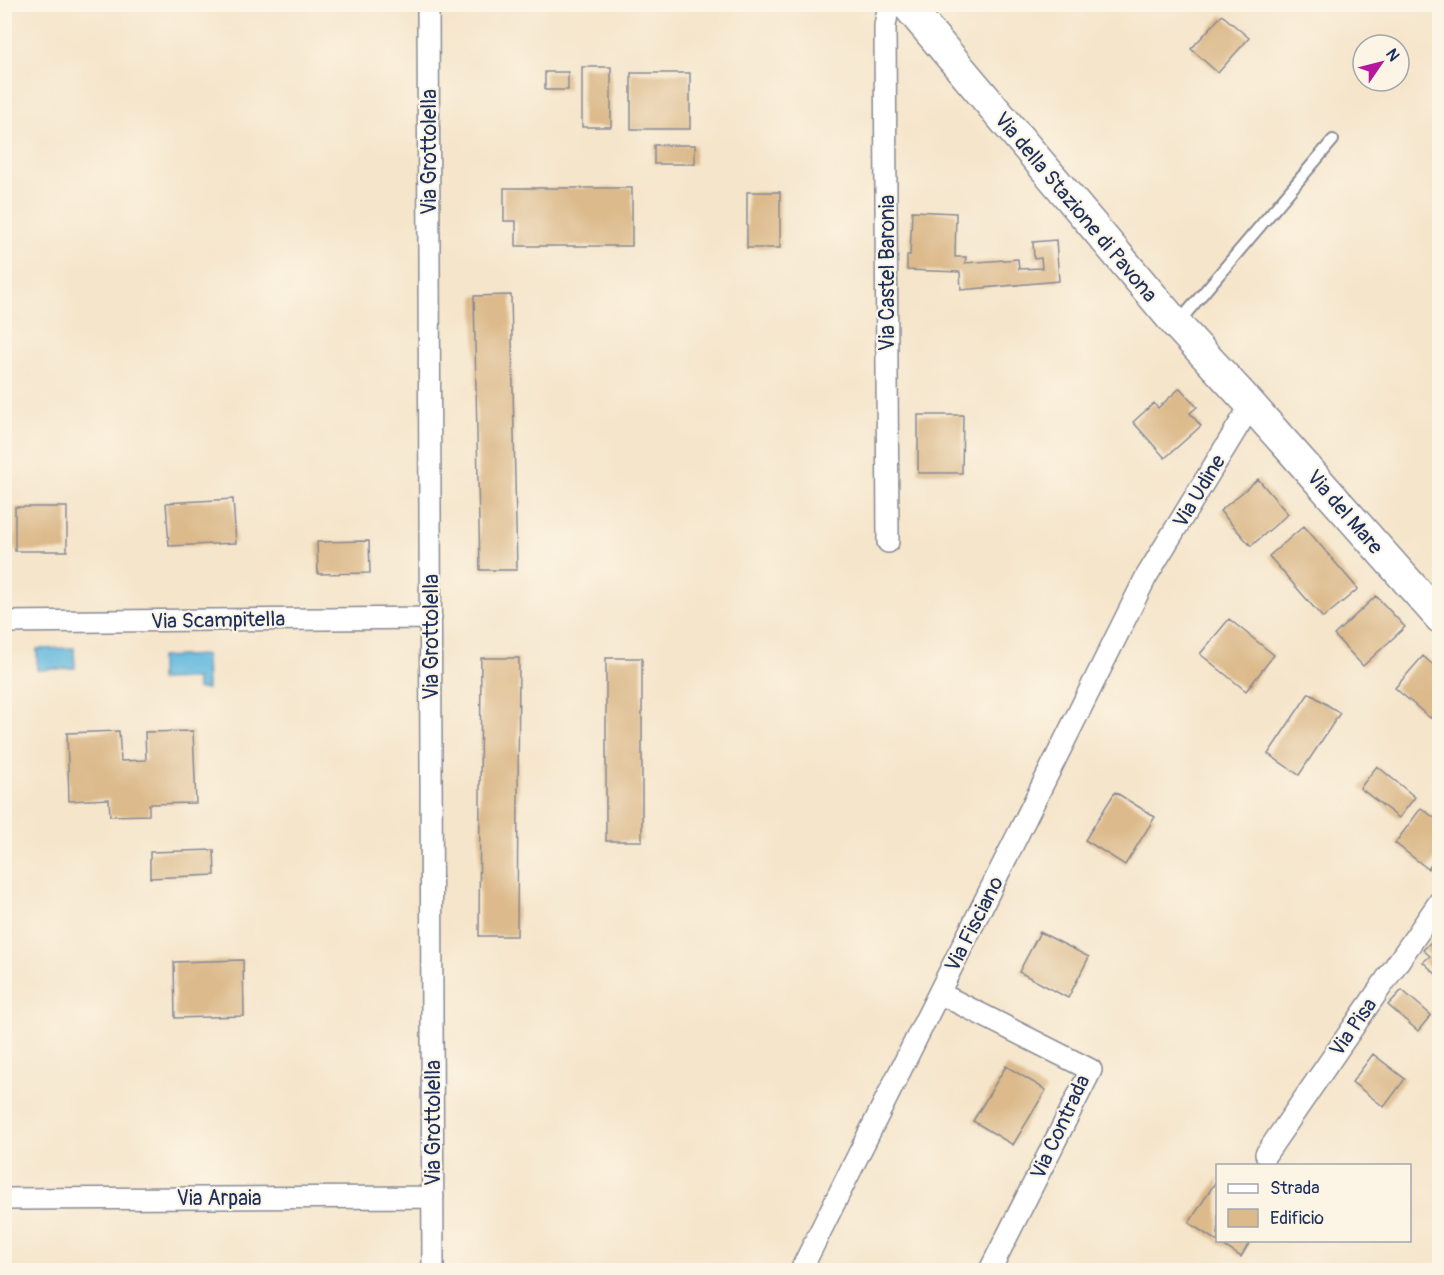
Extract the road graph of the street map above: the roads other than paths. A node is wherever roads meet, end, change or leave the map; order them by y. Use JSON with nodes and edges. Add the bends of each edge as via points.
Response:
{"nodes":[{"id":1,"x":428,"y":4,"type":"edge"},
{"id":2,"x":889,"y":4,"type":"edge"},
{"id":3,"x":906,"y":4,"type":"edge"},
{"id":4,"x":1333,"y":140,"type":"dead end"},
{"id":5,"x":1177,"y":325,"type":"junction"},
{"id":6,"x":1251,"y":405,"type":"junction"},
{"id":7,"x":888,"y":542,"type":"dead end"},
{"id":8,"x":1146,"y":577,"type":"joint"},
{"id":9,"x":431,"y":618,"type":"junction"},
{"id":10,"x":1440,"y":618,"type":"edge"},
{"id":11,"x":4,"y":622,"type":"edge"},
{"id":12,"x":1440,"y":901,"type":"edge"},
{"id":13,"x":939,"y":993,"type":"junction"},
{"id":14,"x":1266,"y":1154,"type":"dead end"},
{"id":15,"x":433,"y":1197,"type":"junction"},
{"id":16,"x":4,"y":1199,"type":"edge"},
{"id":17,"x":433,"y":1270,"type":"edge"},
{"id":18,"x":801,"y":1270,"type":"edge"},
{"id":19,"x":990,"y":1270,"type":"edge"}],
"edges":[{"from":1,"to":9,"type":"street","name":"Via Grottolella"},
{"from":2,"to":7,"type":"street","name":"Via Castel Baronia","via":[[885,27]]},
{"from":3,"to":5,"type":"main road","name":"Via della Stazione di Pavona"},
{"from":4,"to":5,"type":"lane"},
{"from":5,"to":6,"type":"main road","name":"Via della Stazione di Pavona"},
{"from":6,"to":8,"type":"street","name":"Via Udine"},
{"from":6,"to":10,"type":"main road","name":"Via del Mare"},
{"from":8,"to":13,"type":"street","name":"Via Fisciano"},
{"from":9,"to":11,"type":"street","name":"Via Scampitella"},
{"from":9,"to":15,"type":"street","name":"Via Grottolella"},
{"from":12,"to":14,"type":"street","name":"Via Pisa"},
{"from":13,"to":18,"type":"street","name":"Via Fisciano"},
{"from":13,"to":19,"type":"street","name":"Via Contrada","via":[[1091,1070]]},
{"from":15,"to":16,"type":"street","name":"Via Arpaia"},
{"from":15,"to":17,"type":"street","name":"Via Grottolella"}]}
